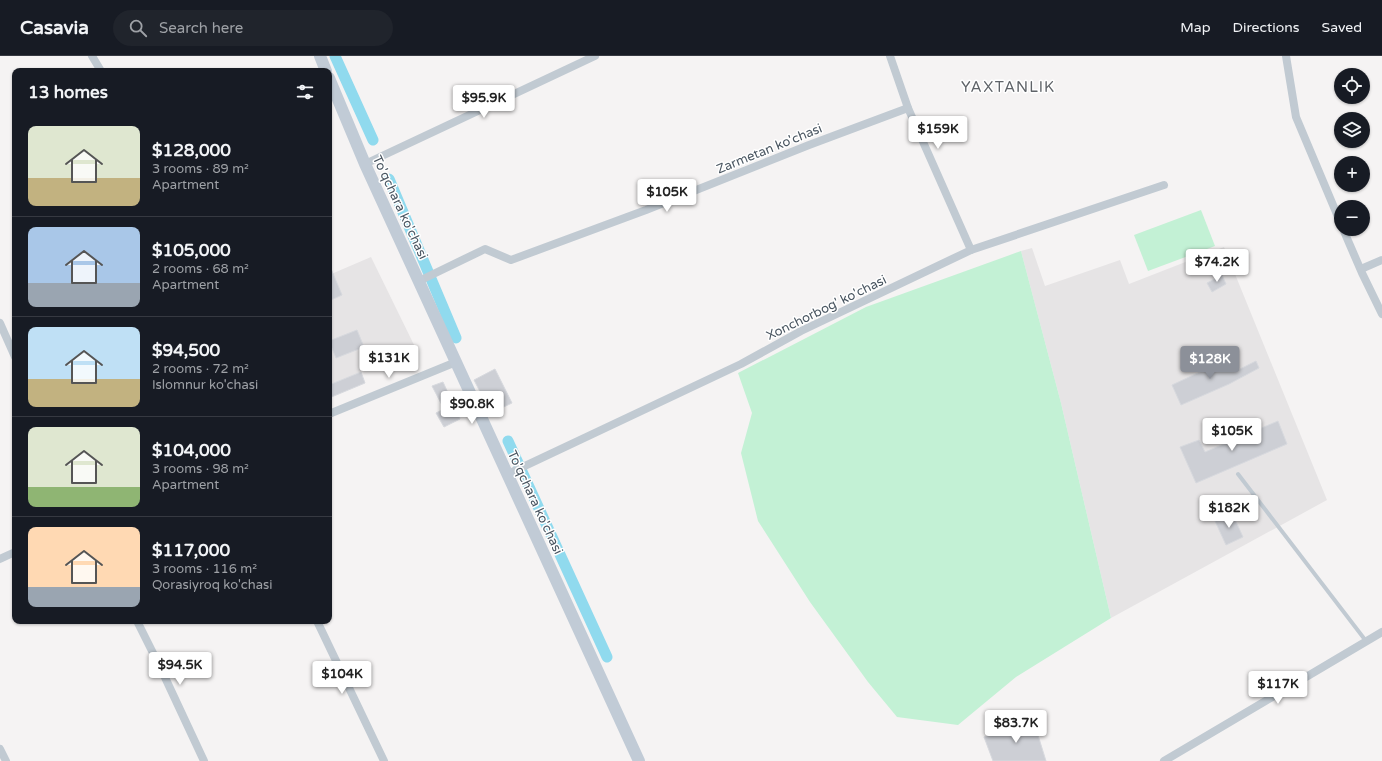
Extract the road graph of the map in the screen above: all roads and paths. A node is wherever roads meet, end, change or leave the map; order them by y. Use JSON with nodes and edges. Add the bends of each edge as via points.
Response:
{"nodes":[{"id":1,"x":92,"y":56,"type":"edge"},
{"id":2,"x":320,"y":56,"type":"edge"},
{"id":3,"x":595,"y":56,"type":"edge"},
{"id":4,"x":890,"y":56,"type":"edge"},
{"id":5,"x":1286,"y":56,"type":"edge"},
{"id":6,"x":99,"y":68,"type":"edge"},
{"id":7,"x":325,"y":68,"type":"edge"},
{"id":8,"x":332,"y":85,"type":"edge"},
{"id":9,"x":908,"y":108,"type":"junction"},
{"id":10,"x":365,"y":164,"type":"junction"},
{"id":11,"x":1164,"y":185,"type":"dead end"},
{"id":12,"x":1334,"y":207,"type":"edge"},
{"id":13,"x":1346,"y":236,"type":"edge"},
{"id":14,"x":971,"y":250,"type":"junction"},
{"id":15,"x":1382,"y":260,"type":"edge"},
{"id":16,"x":1360,"y":269,"type":"junction"},
{"id":17,"x":419,"y":281,"type":"junction"},
{"id":18,"x":1382,"y":314,"type":"edge"},
{"id":19,"x":0,"y":323,"type":"edge"},
{"id":20,"x":12,"y":350,"type":"edge"},
{"id":21,"x":456,"y":362,"type":"junction"},
{"id":22,"x":332,"y":413,"type":"edge"},
{"id":23,"x":508,"y":474,"type":"junction"},
{"id":24,"x":1238,"y":474,"type":"dead end"},
{"id":25,"x":12,"y":553,"type":"edge"},
{"id":26,"x":0,"y":559,"type":"edge"},
{"id":27,"x":138,"y":624,"type":"edge"},
{"id":28,"x":318,"y":624,"type":"edge"},
{"id":29,"x":1382,"y":632,"type":"edge"},
{"id":30,"x":1366,"y":641,"type":"junction"},
{"id":31,"x":0,"y":749,"type":"edge"},
{"id":32,"x":6,"y":761,"type":"edge"},
{"id":33,"x":204,"y":761,"type":"edge"},
{"id":34,"x":384,"y":761,"type":"edge"},
{"id":35,"x":639,"y":761,"type":"edge"},
{"id":36,"x":1164,"y":761,"type":"edge"}],
"edges":[{"from":1,"to":6,"type":"street"},
{"from":2,"to":7,"type":"street"},
{"from":3,"to":10,"type":"street"},
{"from":4,"to":9,"type":"street"},
{"from":5,"to":12,"type":"street","via":[[1296,117]]},
{"from":8,"to":10,"type":"street","name":"To'qchara ko'chasi"},
{"from":9,"to":14,"type":"street"},
{"from":9,"to":17,"type":"street","name":"Zarmetan ko'chasi","via":[[511,260],[485,249]]},
{"from":10,"to":17,"type":"street","name":"To'qchara ko'chasi"},
{"from":11,"to":14,"type":"street","name":"Xonchorbog' ko'chasi"},
{"from":13,"to":16,"type":"street"},
{"from":14,"to":23,"type":"street","name":"Xonchorbog' ko'chasi","via":[[801,330],[741,364]]},
{"from":15,"to":16,"type":"street"},
{"from":16,"to":18,"type":"street"},
{"from":17,"to":21,"type":"street","name":"To'qchara ko'chasi"},
{"from":19,"to":20,"type":"street"},
{"from":21,"to":22,"type":"street"},
{"from":21,"to":23,"type":"street","name":"To'qchara ko'chasi"},
{"from":23,"to":35,"type":"street","name":"To'qchara ko'chasi"},
{"from":24,"to":30,"type":"lane"},
{"from":25,"to":26,"type":"street"},
{"from":27,"to":33,"type":"street"},
{"from":28,"to":34,"type":"street"},
{"from":29,"to":30,"type":"street"},
{"from":30,"to":36,"type":"street"},
{"from":31,"to":32,"type":"street"}]}
